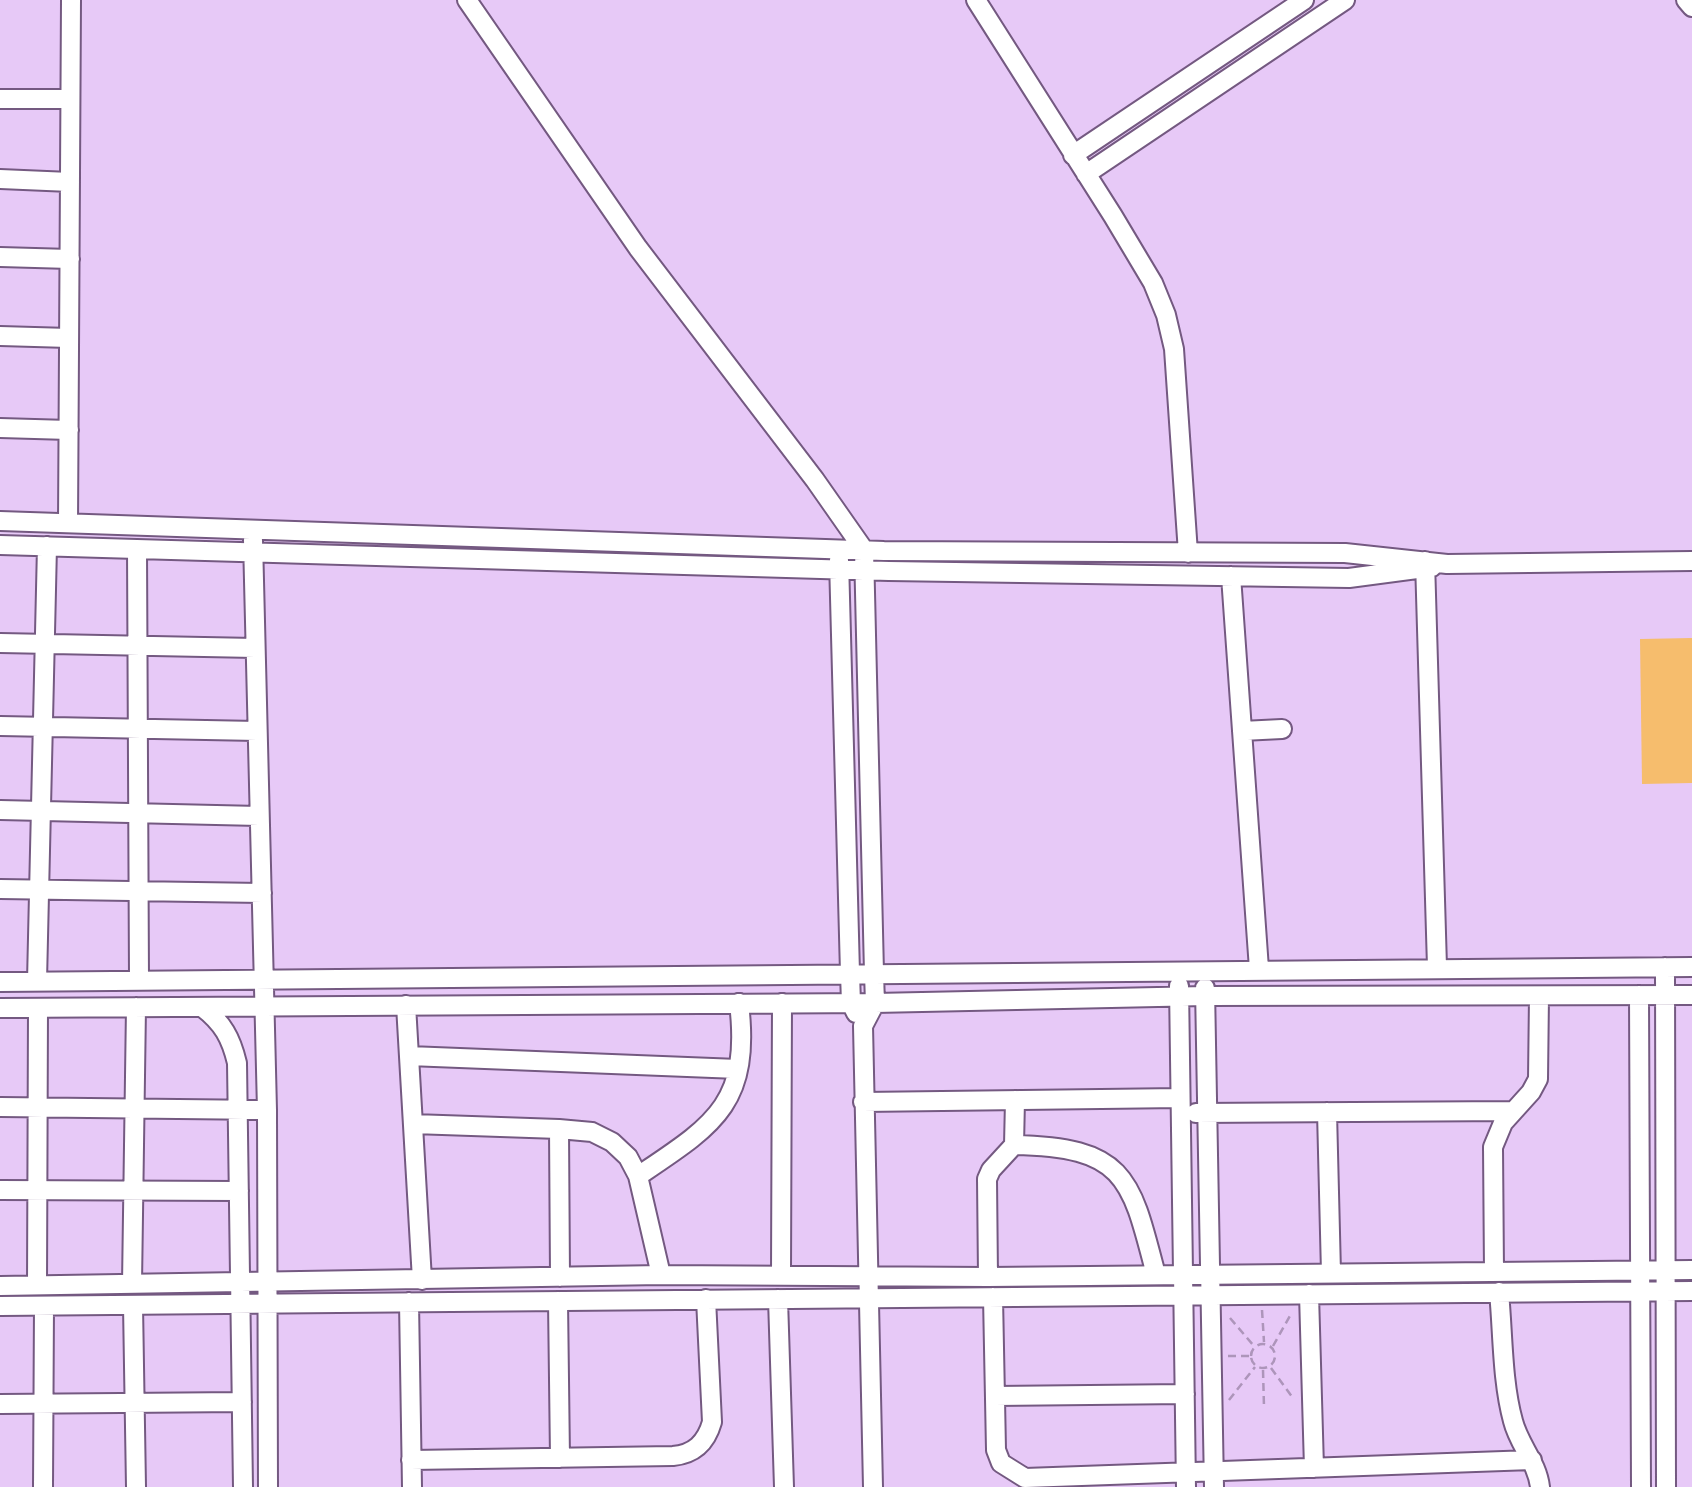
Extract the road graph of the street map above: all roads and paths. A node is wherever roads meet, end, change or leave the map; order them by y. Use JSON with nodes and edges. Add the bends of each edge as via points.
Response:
{"nodes":[{"id":1,"x":71,"y":0,"type":"edge"},
{"id":2,"x":467,"y":0,"type":"edge"},
{"id":3,"x":976,"y":0,"type":"edge"},
{"id":4,"x":1304,"y":0,"type":"edge"},
{"id":5,"x":1345,"y":0,"type":"edge"},
{"id":6,"x":1686,"y":0,"type":"edge"},
{"id":7,"x":1692,"y":8,"type":"edge"},
{"id":8,"x":1238,"y":44,"type":"junction"},
{"id":9,"x":1251,"y":63,"type":"junction"},
{"id":10,"x":0,"y":99,"type":"edge"},
{"id":11,"x":70,"y":99,"type":"junction"},
{"id":12,"x":1072,"y":155,"type":"junction"},
{"id":13,"x":1086,"y":174,"type":"junction"},
{"id":14,"x":0,"y":179,"type":"edge"},
{"id":15,"x":70,"y":182,"type":"junction"},
{"id":16,"x":0,"y":256,"type":"edge"},
{"id":17,"x":70,"y":259,"type":"junction"},
{"id":18,"x":0,"y":336,"type":"edge"},
{"id":19,"x":70,"y":338,"type":"junction"},
{"id":20,"x":0,"y":428,"type":"edge"},
{"id":21,"x":69,"y":430,"type":"junction"},
{"id":22,"x":0,"y":520,"type":"edge"},
{"id":23,"x":68,"y":523,"type":"junction"},
{"id":24,"x":253,"y":530,"type":"junction"},
{"id":25,"x":848,"y":532,"type":"junction"},
{"id":26,"x":0,"y":545,"type":"edge"},
{"id":27,"x":48,"y":546,"type":"junction"},
{"id":28,"x":137,"y":548,"type":"junction"},
{"id":29,"x":839,"y":549,"type":"junction"},
{"id":30,"x":864,"y":550,"type":"junction"},
{"id":31,"x":253,"y":552,"type":"junction"},
{"id":32,"x":1188,"y":552,"type":"junction"},
{"id":33,"x":1692,"y":561,"type":"edge"},
{"id":34,"x":1426,"y":564,"type":"junction"},
{"id":35,"x":839,"y":569,"type":"junction"},
{"id":36,"x":866,"y":570,"type":"junction"},
{"id":37,"x":1231,"y":576,"type":"junction"},
{"id":38,"x":0,"y":643,"type":"edge"},
{"id":39,"x":45,"y":644,"type":"junction"},
{"id":40,"x":138,"y":646,"type":"junction"},
{"id":41,"x":255,"y":648,"type":"junction"},
{"id":42,"x":0,"y":726,"type":"edge"},
{"id":43,"x":43,"y":726,"type":"junction"},
{"id":44,"x":138,"y":728,"type":"junction"},
{"id":45,"x":1282,"y":729,"type":"dead end"},
{"id":46,"x":257,"y":731,"type":"junction"},
{"id":47,"x":1242,"y":731,"type":"junction"},
{"id":48,"x":0,"y":810,"type":"edge"},
{"id":49,"x":41,"y":811,"type":"junction"},
{"id":50,"x":138,"y":813,"type":"junction"},
{"id":51,"x":260,"y":816,"type":"junction"},
{"id":52,"x":0,"y":889,"type":"edge"},
{"id":53,"x":39,"y":889,"type":"junction"},
{"id":54,"x":139,"y":891,"type":"junction"},
{"id":55,"x":262,"y":893,"type":"junction"},
{"id":56,"x":1437,"y":966,"type":"junction"},
{"id":57,"x":1666,"y":967,"type":"junction"},
{"id":58,"x":1692,"y":967,"type":"edge"},
{"id":59,"x":1259,"y":969,"type":"junction"},
{"id":60,"x":1179,"y":970,"type":"junction"},
{"id":61,"x":1204,"y":970,"type":"junction"},
{"id":62,"x":874,"y":973,"type":"junction"},
{"id":63,"x":850,"y":974,"type":"junction"},
{"id":64,"x":264,"y":979,"type":"junction"},
{"id":65,"x":140,"y":980,"type":"junction"},
{"id":66,"x":37,"y":981,"type":"junction"},
{"id":67,"x":0,"y":982,"type":"edge"},
{"id":68,"x":1179,"y":996,"type":"junction"},
{"id":69,"x":1205,"y":996,"type":"junction"},
{"id":70,"x":1539,"y":996,"type":"junction"},
{"id":71,"x":1639,"y":996,"type":"junction"},
{"id":72,"x":1666,"y":996,"type":"junction"},
{"id":73,"x":1692,"y":996,"type":"edge"},
{"id":74,"x":739,"y":1003,"type":"junction"},
{"id":75,"x":782,"y":1003,"type":"junction"},
{"id":76,"x":851,"y":1003,"type":"junction"},
{"id":77,"x":874,"y":1003,"type":"junction"},
{"id":78,"x":202,"y":1006,"type":"junction"},
{"id":79,"x":406,"y":1006,"type":"junction"},
{"id":80,"x":136,"y":1007,"type":"junction"},
{"id":81,"x":263,"y":1007,"type":"junction"},
{"id":82,"x":0,"y":1008,"type":"edge"},
{"id":83,"x":38,"y":1008,"type":"junction"},
{"id":84,"x":863,"y":1026,"type":"junction"},
{"id":85,"x":409,"y":1056,"type":"junction"},
{"id":86,"x":738,"y":1070,"type":"junction"},
{"id":87,"x":1014,"y":1100,"type":"junction"},
{"id":88,"x":864,"y":1102,"type":"junction"},
{"id":89,"x":1180,"y":1105,"type":"junction"},
{"id":90,"x":0,"y":1107,"type":"edge"},
{"id":91,"x":38,"y":1107,"type":"junction"},
{"id":92,"x":135,"y":1108,"type":"junction"},
{"id":93,"x":238,"y":1110,"type":"junction"},
{"id":94,"x":267,"y":1110,"type":"junction"},
{"id":95,"x":1512,"y":1111,"type":"junction"},
{"id":96,"x":1207,"y":1112,"type":"junction"},
{"id":97,"x":1327,"y":1112,"type":"junction"},
{"id":98,"x":413,"y":1124,"type":"junction"},
{"id":99,"x":559,"y":1129,"type":"junction"},
{"id":100,"x":1014,"y":1146,"type":"junction"},
{"id":101,"x":638,"y":1176,"type":"junction"},
{"id":102,"x":0,"y":1190,"type":"edge"},
{"id":103,"x":37,"y":1190,"type":"junction"},
{"id":104,"x":134,"y":1191,"type":"junction"},
{"id":105,"x":239,"y":1191,"type":"junction"},
{"id":106,"x":1666,"y":1270,"type":"junction"},
{"id":107,"x":1692,"y":1270,"type":"edge"},
{"id":108,"x":1640,"y":1271,"type":"junction"},
{"id":109,"x":1494,"y":1272,"type":"junction"},
{"id":110,"x":781,"y":1274,"type":"junction"},
{"id":111,"x":868,"y":1274,"type":"junction"},
{"id":112,"x":1210,"y":1274,"type":"junction"},
{"id":113,"x":1332,"y":1274,"type":"junction"},
{"id":114,"x":661,"y":1275,"type":"junction"},
{"id":115,"x":1156,"y":1275,"type":"junction"},
{"id":116,"x":1183,"y":1275,"type":"junction"},
{"id":117,"x":988,"y":1276,"type":"junction"},
{"id":118,"x":560,"y":1277,"type":"junction"},
{"id":119,"x":422,"y":1280,"type":"junction"},
{"id":120,"x":240,"y":1283,"type":"junction"},
{"id":121,"x":267,"y":1283,"type":"junction"},
{"id":122,"x":132,"y":1284,"type":"junction"},
{"id":123,"x":37,"y":1285,"type":"junction"},
{"id":124,"x":0,"y":1286,"type":"edge"},
{"id":125,"x":1640,"y":1291,"type":"junction"},
{"id":126,"x":1666,"y":1291,"type":"junction"},
{"id":127,"x":1692,"y":1291,"type":"edge"},
{"id":128,"x":1499,"y":1292,"type":"junction"},
{"id":129,"x":1261,"y":1294,"type":"junction"},
{"id":130,"x":1305,"y":1294,"type":"junction"},
{"id":131,"x":1184,"y":1295,"type":"junction"},
{"id":132,"x":1210,"y":1295,"type":"junction"},
{"id":133,"x":994,"y":1297,"type":"junction"},
{"id":134,"x":868,"y":1298,"type":"junction"},
{"id":135,"x":778,"y":1299,"type":"junction"},
{"id":136,"x":706,"y":1300,"type":"junction"},
{"id":137,"x":558,"y":1301,"type":"junction"},
{"id":138,"x":408,"y":1302,"type":"junction"},
{"id":139,"x":241,"y":1304,"type":"junction"},
{"id":140,"x":267,"y":1304,"type":"junction"},
{"id":141,"x":133,"y":1305,"type":"junction"},
{"id":142,"x":0,"y":1306,"type":"edge"},
{"id":143,"x":44,"y":1306,"type":"junction"},
{"id":144,"x":1264,"y":1344,"type":"junction"},
{"id":145,"x":1255,"y":1347,"type":"junction"},
{"id":146,"x":1273,"y":1348,"type":"junction"},
{"id":147,"x":1251,"y":1356,"type":"junction"},
{"id":148,"x":1212,"y":1357,"type":"junction"},
{"id":149,"x":1256,"y":1366,"type":"junction"},
{"id":150,"x":1270,"y":1367,"type":"junction"},
{"id":151,"x":1264,"y":1368,"type":"junction"},
{"id":152,"x":1185,"y":1394,"type":"junction"},
{"id":153,"x":995,"y":1396,"type":"junction"},
{"id":154,"x":242,"y":1402,"type":"junction"},
{"id":155,"x":135,"y":1403,"type":"junction"},
{"id":156,"x":0,"y":1404,"type":"edge"},
{"id":157,"x":44,"y":1404,"type":"junction"},
{"id":158,"x":1264,"y":1407,"type":"dead end"},
{"id":159,"x":1213,"y":1421,"type":"junction"},
{"id":160,"x":1312,"y":1425,"type":"junction"},
{"id":161,"x":560,"y":1458,"type":"junction"},
{"id":162,"x":411,"y":1460,"type":"junction"},
{"id":163,"x":1532,"y":1460,"type":"junction"},
{"id":164,"x":1314,"y":1468,"type":"junction"},
{"id":165,"x":1214,"y":1479,"type":"edge"},
{"id":166,"x":1186,"y":1480,"type":"edge"},
{"id":167,"x":43,"y":1487,"type":"edge"},
{"id":168,"x":136,"y":1487,"type":"edge"},
{"id":169,"x":244,"y":1487,"type":"edge"},
{"id":170,"x":268,"y":1487,"type":"edge"},
{"id":171,"x":412,"y":1487,"type":"edge"},
{"id":172,"x":784,"y":1487,"type":"edge"},
{"id":173,"x":873,"y":1487,"type":"edge"},
{"id":174,"x":1540,"y":1487,"type":"edge"},
{"id":175,"x":1641,"y":1487,"type":"edge"},
{"id":176,"x":1666,"y":1487,"type":"edge"}],
"edges":[{"from":1,"to":11,"type":"street"},
{"from":2,"to":25,"type":"street","via":[[638,248]]},
{"from":3,"to":12,"type":"street"},
{"from":4,"to":8,"type":"street"},
{"from":5,"to":9,"type":"street"},
{"from":6,"to":7,"type":"street"},
{"from":8,"to":9,"type":"street"},
{"from":8,"to":12,"type":"street"},
{"from":9,"to":13,"type":"street"},
{"from":10,"to":11,"type":"street"},
{"from":11,"to":15,"type":"street"},
{"from":12,"to":13,"type":"street"},
{"from":13,"to":32,"type":"street","via":[[1166,315]]},
{"from":14,"to":15,"type":"street"},
{"from":15,"to":17,"type":"street"},
{"from":16,"to":17,"type":"street"},
{"from":17,"to":19,"type":"street"},
{"from":18,"to":19,"type":"street"},
{"from":19,"to":21,"type":"street"},
{"from":20,"to":21,"type":"street"},
{"from":21,"to":23,"type":"street"},
{"from":22,"to":23,"type":"street"},
{"from":23,"to":24,"type":"street"},
{"from":24,"to":29,"type":"street"},
{"from":24,"to":31,"type":"street"},
{"from":25,"to":29,"type":"street"},
{"from":25,"to":30,"type":"street"},
{"from":26,"to":27,"type":"street"},
{"from":27,"to":28,"type":"street"},
{"from":27,"to":39,"type":"street"},
{"from":28,"to":31,"type":"street"},
{"from":28,"to":40,"type":"street"},
{"from":29,"to":30,"type":"street"},
{"from":29,"to":35,"type":"street"},
{"from":30,"to":32,"type":"street"},
{"from":30,"to":36,"type":"street"},
{"from":31,"to":35,"type":"street"},
{"from":31,"to":41,"type":"street"},
{"from":32,"to":34,"type":"street","via":[[1345,553]]},
{"from":33,"to":34,"type":"street"},
{"from":34,"to":37,"type":"street","via":[[1349,578]]},
{"from":34,"to":56,"type":"street"},
{"from":35,"to":36,"type":"street"},
{"from":35,"to":63,"type":"street"},
{"from":36,"to":37,"type":"street"},
{"from":36,"to":62,"type":"street"},
{"from":37,"to":47,"type":"street"},
{"from":38,"to":39,"type":"street"},
{"from":39,"to":40,"type":"street"},
{"from":39,"to":43,"type":"street"},
{"from":40,"to":41,"type":"street"},
{"from":40,"to":44,"type":"street"},
{"from":41,"to":46,"type":"street"},
{"from":42,"to":43,"type":"street"},
{"from":43,"to":44,"type":"street"},
{"from":43,"to":49,"type":"street"},
{"from":44,"to":46,"type":"street"},
{"from":44,"to":50,"type":"street"},
{"from":45,"to":47,"type":"street"},
{"from":46,"to":51,"type":"street"},
{"from":47,"to":59,"type":"street"},
{"from":48,"to":49,"type":"street"},
{"from":49,"to":50,"type":"street"},
{"from":49,"to":53,"type":"street"},
{"from":50,"to":51,"type":"street"},
{"from":50,"to":54,"type":"street"},
{"from":51,"to":55,"type":"street"},
{"from":52,"to":53,"type":"street"},
{"from":53,"to":54,"type":"street"},
{"from":53,"to":66,"type":"street"},
{"from":54,"to":55,"type":"street"},
{"from":54,"to":65,"type":"street"},
{"from":55,"to":64,"type":"street"},
{"from":56,"to":57,"type":"street"},
{"from":56,"to":59,"type":"street"},
{"from":57,"to":58,"type":"street"},
{"from":57,"to":72,"type":"street"},
{"from":59,"to":61,"type":"street"},
{"from":60,"to":61,"type":"street"},
{"from":60,"to":62,"type":"street"},
{"from":60,"to":68,"type":"street"},
{"from":61,"to":69,"type":"street"},
{"from":62,"to":63,"type":"street"},
{"from":62,"to":77,"type":"street"},
{"from":63,"to":64,"type":"street"},
{"from":63,"to":76,"type":"street"},
{"from":64,"to":65,"type":"street"},
{"from":64,"to":81,"type":"street"},
{"from":65,"to":66,"type":"street"},
{"from":66,"to":67,"type":"street"},
{"from":68,"to":69,"type":"street"},
{"from":68,"to":77,"type":"street"},
{"from":68,"to":89,"type":"street"},
{"from":69,"to":70,"type":"street"},
{"from":69,"to":96,"type":"street"},
{"from":70,"to":71,"type":"street"},
{"from":70,"to":95,"type":"street","via":[[1538,1079]]},
{"from":71,"to":72,"type":"street"},
{"from":71,"to":108,"type":"street"},
{"from":72,"to":73,"type":"street"},
{"from":72,"to":106,"type":"street"},
{"from":74,"to":75,"type":"street"},
{"from":74,"to":79,"type":"street"},
{"from":74,"to":86,"type":"street"},
{"from":75,"to":76,"type":"street"},
{"from":75,"to":110,"type":"street"},
{"from":76,"to":77,"type":"street"},
{"from":76,"to":84,"type":"street"},
{"from":77,"to":84,"type":"street"},
{"from":78,"to":80,"type":"street"},
{"from":78,"to":81,"type":"street"},
{"from":78,"to":93,"type":"street","via":[[232,1041]]},
{"from":79,"to":81,"type":"street"},
{"from":79,"to":85,"type":"street"},
{"from":80,"to":83,"type":"street"},
{"from":80,"to":92,"type":"street"},
{"from":81,"to":94,"type":"street"},
{"from":82,"to":83,"type":"street"},
{"from":83,"to":91,"type":"street"},
{"from":84,"to":88,"type":"street"},
{"from":85,"to":86,"type":"street"},
{"from":85,"to":98,"type":"street"},
{"from":86,"to":101,"type":"street","via":[[716,1119]]},
{"from":87,"to":88,"type":"street"},
{"from":87,"to":89,"type":"street"},
{"from":87,"to":100,"type":"street"},
{"from":88,"to":111,"type":"street"},
{"from":89,"to":96,"type":"street"},
{"from":89,"to":116,"type":"street"},
{"from":90,"to":91,"type":"street"},
{"from":91,"to":92,"type":"street"},
{"from":91,"to":103,"type":"street"},
{"from":92,"to":93,"type":"street"},
{"from":92,"to":104,"type":"street"},
{"from":93,"to":94,"type":"street"},
{"from":93,"to":105,"type":"street"},
{"from":94,"to":121,"type":"street"},
{"from":95,"to":97,"type":"street"},
{"from":95,"to":109,"type":"street","via":[[1493,1147]]},
{"from":96,"to":97,"type":"street"},
{"from":96,"to":112,"type":"street"},
{"from":97,"to":113,"type":"street"},
{"from":98,"to":99,"type":"street"},
{"from":98,"to":119,"type":"street"},
{"from":99,"to":101,"type":"street","via":[[612,1142]]},
{"from":99,"to":118,"type":"street"},
{"from":100,"to":115,"type":"street","via":[[1089,1156],[1121,1176],[1138,1206]]},
{"from":100,"to":117,"type":"street","via":[[987,1179]]},
{"from":101,"to":114,"type":"street"},
{"from":102,"to":103,"type":"street"},
{"from":103,"to":104,"type":"street"},
{"from":103,"to":123,"type":"street"},
{"from":104,"to":105,"type":"street"},
{"from":104,"to":122,"type":"street"},
{"from":105,"to":120,"type":"street"},
{"from":106,"to":107,"type":"street"},
{"from":106,"to":108,"type":"street"},
{"from":106,"to":126,"type":"street"},
{"from":108,"to":109,"type":"street"},
{"from":108,"to":125,"type":"street"},
{"from":109,"to":113,"type":"street"},
{"from":110,"to":111,"type":"street"},
{"from":110,"to":114,"type":"street"},
{"from":111,"to":117,"type":"street"},
{"from":111,"to":134,"type":"street"},
{"from":112,"to":113,"type":"street"},
{"from":112,"to":116,"type":"street"},
{"from":112,"to":132,"type":"street"},
{"from":114,"to":118,"type":"street"},
{"from":115,"to":116,"type":"street"},
{"from":115,"to":117,"type":"street"},
{"from":116,"to":131,"type":"street"},
{"from":118,"to":119,"type":"street"},
{"from":119,"to":121,"type":"street"},
{"from":120,"to":121,"type":"street"},
{"from":120,"to":122,"type":"street"},
{"from":120,"to":139,"type":"street"},
{"from":121,"to":140,"type":"street"},
{"from":122,"to":123,"type":"street"},
{"from":123,"to":124,"type":"street"},
{"from":125,"to":126,"type":"street"},
{"from":125,"to":128,"type":"street"},
{"from":125,"to":175,"type":"street"},
{"from":126,"to":127,"type":"street"},
{"from":126,"to":176,"type":"street"},
{"from":128,"to":130,"type":"street"},
{"from":128,"to":163,"type":"street","via":[[1510,1414]]},
{"from":129,"to":130,"type":"street"},
{"from":129,"to":132,"type":"street"},
{"from":129,"to":144,"type":"path"},
{"from":130,"to":146,"type":"path"},
{"from":130,"to":160,"type":"street"},
{"from":131,"to":132,"type":"street"},
{"from":131,"to":133,"type":"street"},
{"from":131,"to":152,"type":"street"},
{"from":132,"to":145,"type":"path"},
{"from":132,"to":148,"type":"street"},
{"from":133,"to":134,"type":"street"},
{"from":133,"to":153,"type":"street"},
{"from":134,"to":135,"type":"street"},
{"from":134,"to":173,"type":"street"},
{"from":135,"to":136,"type":"street"},
{"from":135,"to":172,"type":"street"},
{"from":136,"to":137,"type":"street"},
{"from":136,"to":161,"type":"street","via":[[712,1422],[703,1443],[684,1455]]},
{"from":137,"to":138,"type":"street"},
{"from":137,"to":161,"type":"street"},
{"from":138,"to":140,"type":"street"},
{"from":138,"to":162,"type":"street"},
{"from":139,"to":140,"type":"street"},
{"from":139,"to":141,"type":"street"},
{"from":139,"to":154,"type":"street"},
{"from":140,"to":170,"type":"street"},
{"from":141,"to":143,"type":"street"},
{"from":141,"to":155,"type":"street"},
{"from":142,"to":143,"type":"street"},
{"from":143,"to":157,"type":"street"},
{"from":144,"to":145,"type":"path"},
{"from":144,"to":146,"type":"path"},
{"from":145,"to":147,"type":"path"},
{"from":146,"to":150,"type":"path"},
{"from":147,"to":148,"type":"path"},
{"from":147,"to":149,"type":"path"},
{"from":148,"to":159,"type":"street"},
{"from":149,"to":151,"type":"path"},
{"from":149,"to":159,"type":"path"},
{"from":150,"to":151,"type":"path"},
{"from":150,"to":160,"type":"path"},
{"from":151,"to":158,"type":"path"},
{"from":152,"to":153,"type":"street"},
{"from":152,"to":166,"type":"street"},
{"from":153,"to":166,"type":"street","via":[[996,1450],[1001,1463],[1025,1478]]},
{"from":154,"to":155,"type":"street"},
{"from":154,"to":169,"type":"street"},
{"from":155,"to":157,"type":"street"},
{"from":155,"to":168,"type":"street"},
{"from":156,"to":157,"type":"street"},
{"from":157,"to":167,"type":"street"},
{"from":159,"to":165,"type":"street"},
{"from":160,"to":164,"type":"street"},
{"from":161,"to":162,"type":"street"},
{"from":162,"to":171,"type":"street"},
{"from":163,"to":164,"type":"street"},
{"from":163,"to":174,"type":"street"},
{"from":164,"to":165,"type":"street"},
{"from":165,"to":166,"type":"street"}]}
